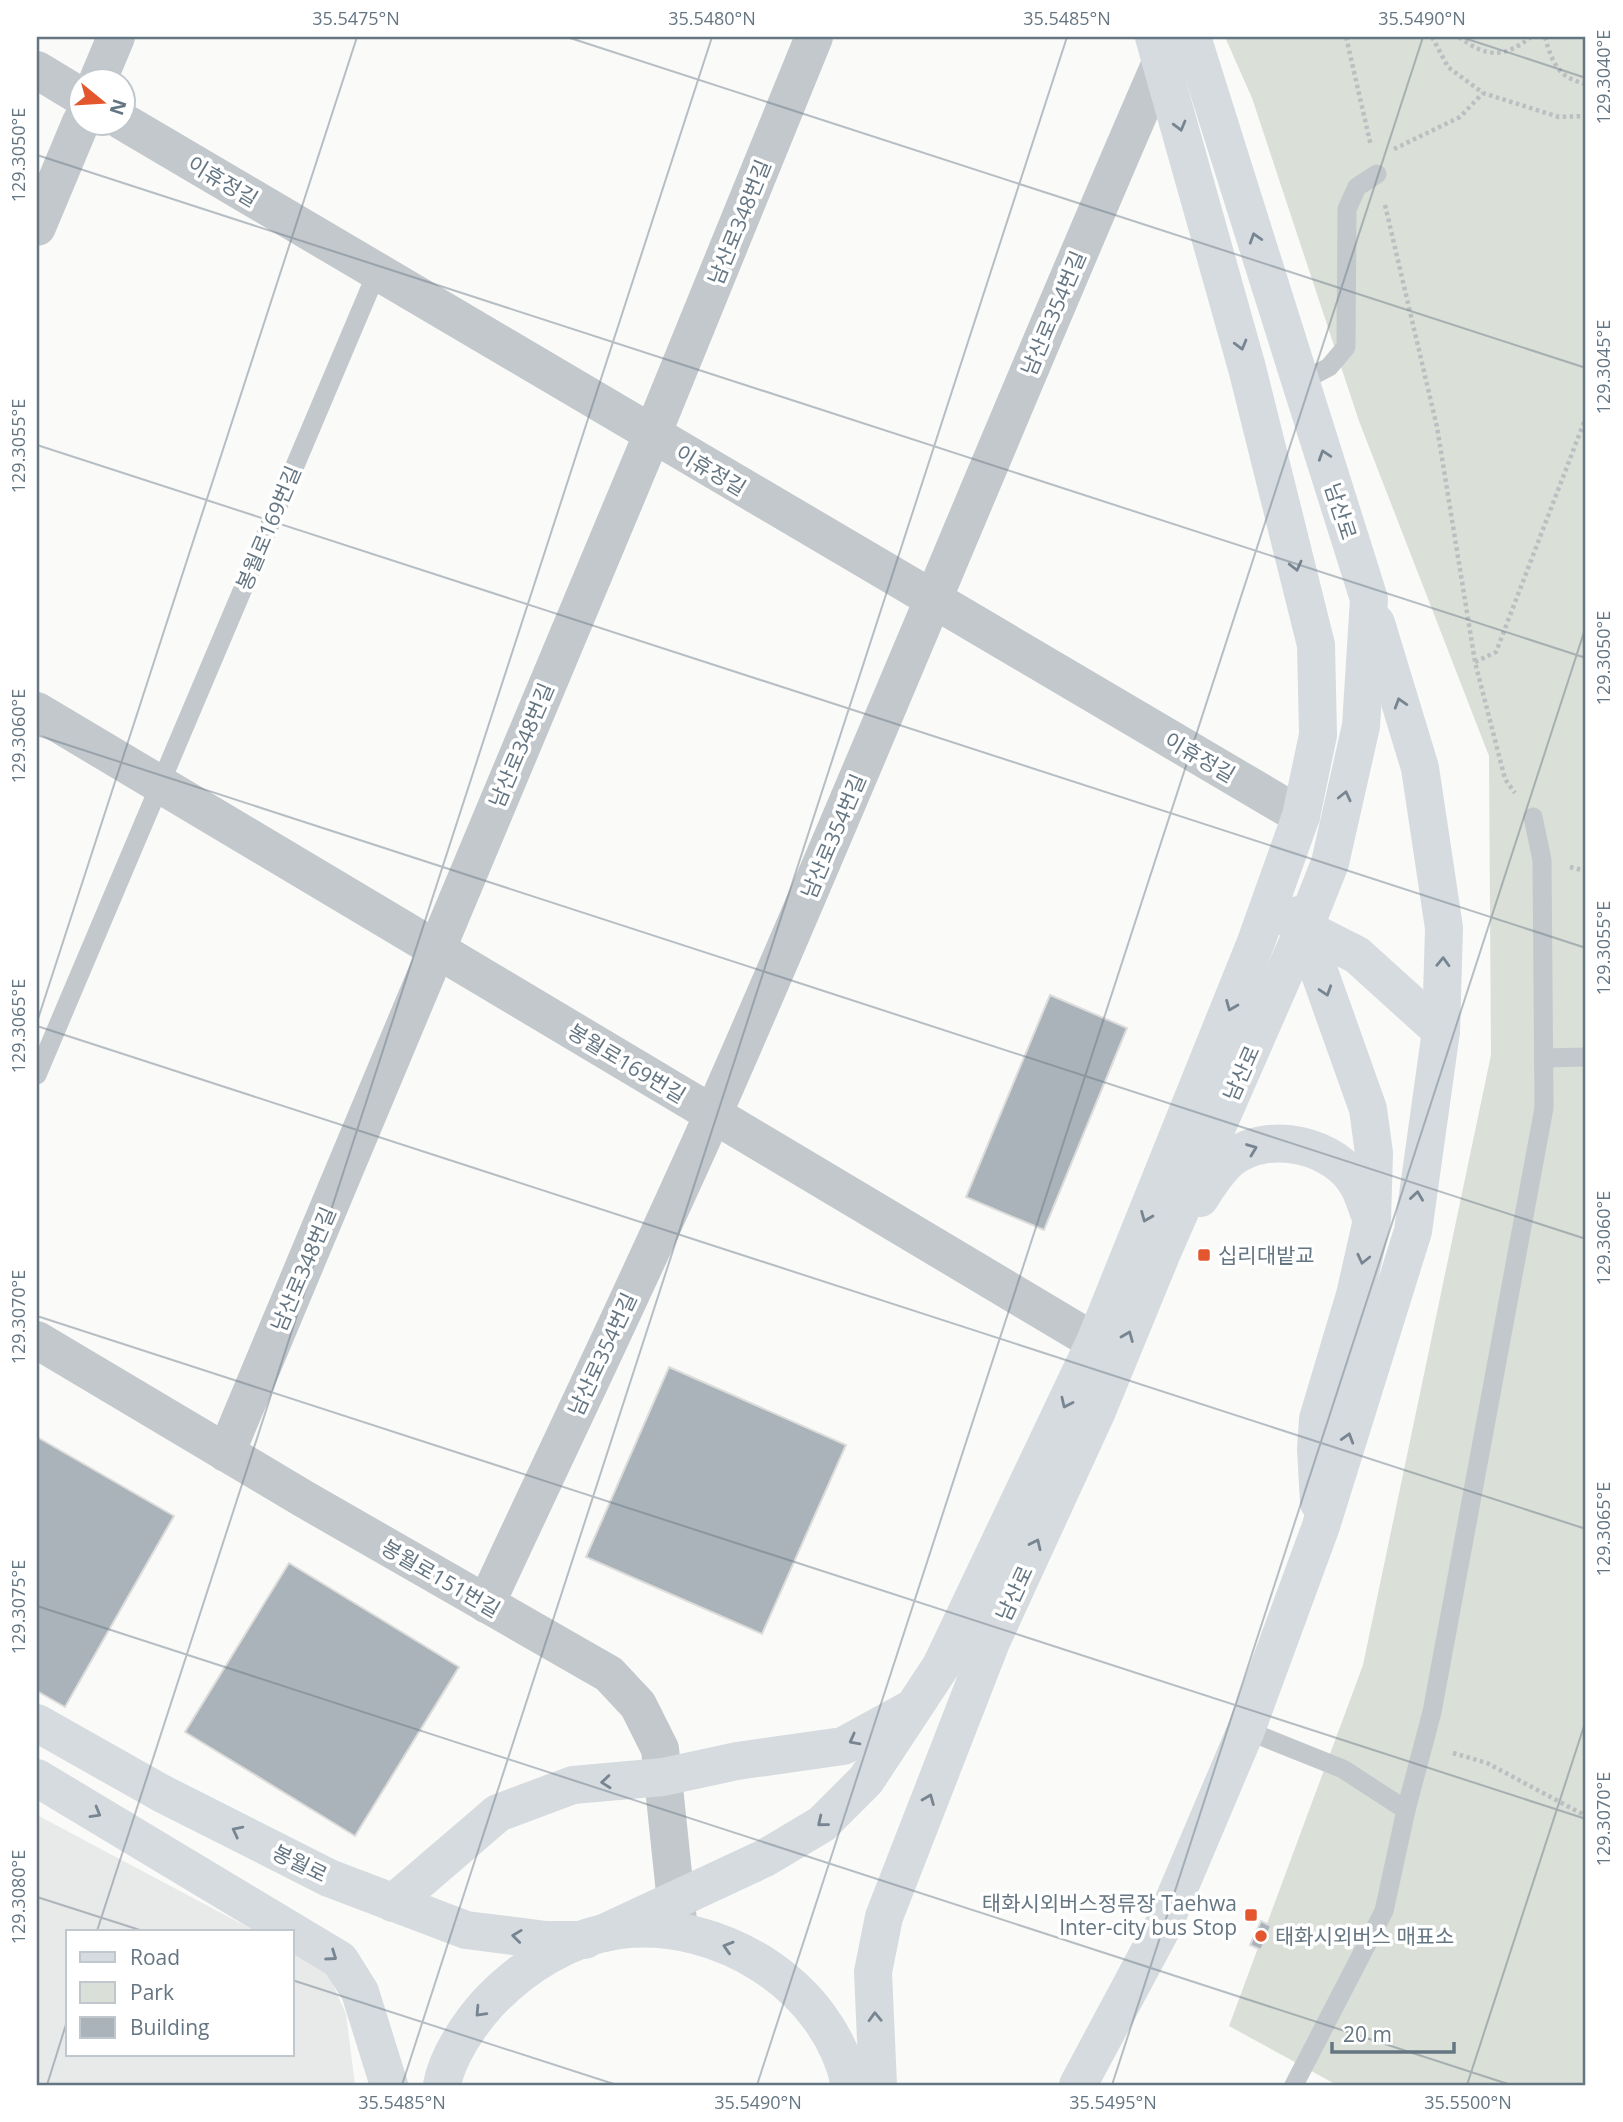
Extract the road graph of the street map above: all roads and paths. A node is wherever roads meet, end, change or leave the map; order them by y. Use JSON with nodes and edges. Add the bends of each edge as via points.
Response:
{"nodes":[{"id":1,"x":116,"y":37,"type":"edge"},
{"id":2,"x":814,"y":37,"type":"edge"},
{"id":3,"x":1192,"y":37,"type":"edge"},
{"id":4,"x":1346,"y":37,"type":"edge"},
{"id":5,"x":1432,"y":37,"type":"edge"},
{"id":6,"x":1459,"y":37,"type":"edge"},
{"id":7,"x":1531,"y":37,"type":"edge"},
{"id":8,"x":1545,"y":37,"type":"edge"},
{"id":9,"x":1158,"y":48,"type":"edge"},
{"id":10,"x":104,"y":66,"type":"edge"},
{"id":11,"x":37,"y":70,"type":"edge"},
{"id":12,"x":1586,"y":84,"type":"edge"},
{"id":13,"x":66,"y":88,"type":"edge"},
{"id":14,"x":1483,"y":93,"type":"junction"},
{"id":15,"x":1586,"y":116,"type":"edge"},
{"id":16,"x":136,"y":129,"type":"edge"},
{"id":17,"x":74,"y":136,"type":"edge"},
{"id":18,"x":1375,"y":164,"type":"junction"},
{"id":19,"x":37,"y":227,"type":"edge"},
{"id":20,"x":377,"y":272,"type":"junction"},
{"id":21,"x":1301,"y":382,"type":"junction"},
{"id":22,"x":1586,"y":417,"type":"edge"},
{"id":23,"x":652,"y":435,"type":"junction"},
{"id":24,"x":1369,"y":599,"type":"junction"},
{"id":25,"x":934,"y":601,"type":"junction"},
{"id":26,"x":1475,"y":662,"type":"junction"},
{"id":27,"x":37,"y":711,"type":"edge"},
{"id":28,"x":158,"y":783,"type":"junction"},
{"id":29,"x":1533,"y":817,"type":"joint"},
{"id":30,"x":1295,"y":832,"type":"junction"},
{"id":31,"x":1542,"y":860,"type":"junction"},
{"id":32,"x":1586,"y":871,"type":"edge"},
{"id":33,"x":1306,"y":926,"type":"junction"},
{"id":34,"x":1256,"y":942,"type":"junction"},
{"id":35,"x":436,"y":948,"type":"junction"},
{"id":36,"x":1441,"y":1031,"type":"junction"},
{"id":37,"x":1586,"y":1056,"type":"edge"},
{"id":38,"x":1544,"y":1058,"type":"junction"},
{"id":39,"x":37,"y":1075,"type":"edge"},
{"id":40,"x":713,"y":1114,"type":"junction"},
{"id":41,"x":1371,"y":1220,"type":"junction"},
{"id":42,"x":1161,"y":1255,"type":"junction"},
{"id":43,"x":37,"y":1340,"type":"edge"},
{"id":44,"x":1095,"y":1342,"type":"junction"},
{"id":45,"x":226,"y":1453,"type":"junction"},
{"id":46,"x":1321,"y":1527,"type":"junction"},
{"id":47,"x":486,"y":1604,"type":"junction"},
{"id":48,"x":914,"y":1707,"type":"junction"},
{"id":49,"x":37,"y":1723,"type":"edge"},
{"id":50,"x":1246,"y":1730,"type":"junction"},
{"id":51,"x":1422,"y":1745,"type":"junction"},
{"id":52,"x":663,"y":1777,"type":"junction"},
{"id":53,"x":37,"y":1778,"type":"edge"},
{"id":54,"x":1406,"y":1810,"type":"junction"},
{"id":55,"x":1586,"y":1816,"type":"edge"},
{"id":56,"x":393,"y":1903,"type":"junction"},
{"id":57,"x":677,"y":1915,"type":"junction"},
{"id":58,"x":290,"y":1930,"type":"edge"},
{"id":59,"x":294,"y":1932,"type":"edge"},
{"id":60,"x":589,"y":1939,"type":"junction"},
{"id":61,"x":459,"y":2046,"type":"junction"},
{"id":62,"x":389,"y":2085,"type":"edge"},
{"id":63,"x":428,"y":2085,"type":"edge"},
{"id":64,"x":442,"y":2085,"type":"edge"},
{"id":65,"x":850,"y":2085,"type":"edge"},
{"id":66,"x":878,"y":2085,"type":"edge"},
{"id":67,"x":1078,"y":2085,"type":"edge"},
{"id":68,"x":1294,"y":2085,"type":"edge"}],
"edges":[{"from":1,"to":10,"type":"street"},
{"from":2,"to":23,"type":"street","name":"남산로348번길"},
{"from":21,"to":3,"type":"main road","name":"남산로","one_way":true},
{"from":4,"to":18,"type":"path"},
{"from":5,"to":14,"type":"path","via":[[1448,67]]},
{"from":6,"to":7,"type":"path","via":[[1478,51],[1512,51]]},
{"from":8,"to":12,"type":"path","via":[[1553,66],[1570,80]]},
{"from":9,"to":25,"type":"street","name":"남산로354번길"},
{"from":9,"to":30,"type":"main road","name":"남산로","one_way":true,"via":[[1247,368],[1316,645],[1318,736]]},
{"from":11,"to":13,"type":"street"},
{"from":14,"to":15,"type":"path","via":[[1559,117]]},
{"from":14,"to":18,"type":"path","via":[[1460,117]]},
{"from":16,"to":20,"type":"street","name":"이휴정길"},
{"from":17,"to":19,"type":"street"},
{"from":18,"to":21,"type":"lane","via":[[1347,209],[1346,347],[1329,367]]},
{"from":18,"to":26,"type":"path","via":[[1437,427]]},
{"from":20,"to":23,"type":"street","name":"이휴정길"},
{"from":20,"to":28,"type":"lane","name":"봉월로169번길"},
{"from":24,"to":21,"type":"main road","name":"남산로","one_way":true},
{"from":22,"to":26,"type":"path","via":[[1496,652]]},
{"from":23,"to":25,"type":"street","name":"이휴정길"},
{"from":23,"to":35,"type":"street","name":"남산로348번길"},
{"from":33,"to":24,"type":"main road","name":"남산로","one_way":true,"via":[[1330,863],[1361,726]]},
{"from":36,"to":24,"type":"main road","one_way":true,"via":[[1444,928],[1420,768]]},
{"from":25,"to":30,"type":"street","name":"이휴정길"},
{"from":25,"to":40,"type":"street","name":"남산로354번길"},
{"from":26,"to":29,"type":"path","via":[[1505,779]]},
{"from":27,"to":28,"type":"street","name":"봉월로169번길"},
{"from":28,"to":35,"type":"street","name":"봉월로169번길"},
{"from":28,"to":39,"type":"lane","name":"봉월로169번길"},
{"from":29,"to":31,"type":"lane"},
{"from":30,"to":33,"type":"main road","via":[[1287,881]]},
{"from":30,"to":34,"type":"main road","name":"남산로"},
{"from":31,"to":32,"type":"path"},
{"from":31,"to":38,"type":"lane"},
{"from":33,"to":34,"type":"main road","via":[[1278,923]]},
{"from":33,"to":36,"type":"main road","via":[[1357,955]]},
{"from":33,"to":41,"type":"main road","one_way":true,"via":[[1368,1109],[1374,1153]]},
{"from":33,"to":42,"type":"main road","name":"남산로"},
{"from":34,"to":44,"type":"main road","name":"남산로","one_way":true},
{"from":35,"to":40,"type":"street","name":"봉월로169번길"},
{"from":35,"to":45,"type":"street","name":"남산로348번길"},
{"from":46,"to":36,"type":"main road","one_way":true,"via":[[1413,1231]]},
{"from":37,"to":38,"type":"lane"},
{"from":38,"to":51,"type":"lane","via":[[1541,1121],[1432,1712]]},
{"from":40,"to":44,"type":"street","name":"봉월로169번길"},
{"from":40,"to":47,"type":"street","name":"남산로354번길"},
{"from":42,"to":41,"type":"main road","one_way":true,"via":[[1231,1159],[1256,1146],[1284,1143],[1315,1149],[1340,1164],[1359,1186]]},
{"from":41,"to":46,"type":"main road","one_way":true,"via":[[1355,1295],[1318,1419],[1315,1449]]},
{"from":66,"to":42,"type":"main road","name":"남산로","one_way":true,"via":[[873,1972],[884,1916],[991,1642],[1097,1411]]},
{"from":43,"to":45,"type":"street","name":"봉월로151번길"},
{"from":44,"to":48,"type":"main road","name":"남산로","one_way":true,"via":[[942,1666]]},
{"from":45,"to":47,"type":"street","name":"봉월로151번길"},
{"from":46,"to":50,"type":"main road"},
{"from":47,"to":52,"type":"street","name":"봉월로151번길","via":[[609,1674],[638,1704],[660,1749]]},
{"from":48,"to":52,"type":"main road","one_way":true,"via":[[842,1746]]},
{"from":48,"to":57,"type":"main road","name":"남산로","one_way":true,"via":[[866,1780],[822,1824]]},
{"from":56,"to":49,"type":"main road","name":"봉월로","one_way":true,"via":[[305,1866]]},
{"from":50,"to":54,"type":"lane","via":[[1343,1769]]},
{"from":50,"to":67,"type":"main road","via":[[1163,1926]]},
{"from":51,"to":54,"type":"lane"},
{"from":51,"to":55,"type":"path","via":[[1487,1763]]},
{"from":52,"to":56,"type":"main road","one_way":true,"via":[[573,1785],[498,1813]]},
{"from":52,"to":57,"type":"street","name":"봉월로151번길"},
{"from":53,"to":58,"type":"main road","one_way":true},
{"from":54,"to":68,"type":"lane","via":[[1384,1911]]},
{"from":60,"to":56,"type":"main road","name":"봉월로","one_way":true,"via":[[546,1940],[466,1930]]},
{"from":57,"to":60,"type":"main road"},
{"from":65,"to":57,"type":"main road","one_way":true,"via":[[823,2022],[787,1981]]},
{"from":59,"to":62,"type":"main road","one_way":true,"via":[[340,1960],[360,1992]]},
{"from":60,"to":61,"type":"main road","one_way":true,"via":[[563,1946],[512,1977],[472,2021]]},
{"from":61,"to":63,"type":"main road"},
{"from":61,"to":64,"type":"main road"}]}
